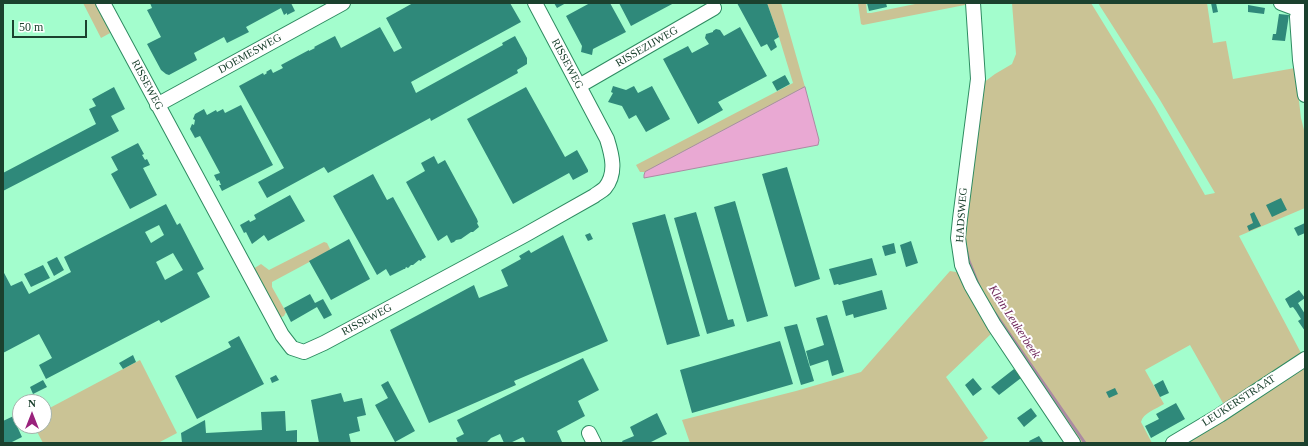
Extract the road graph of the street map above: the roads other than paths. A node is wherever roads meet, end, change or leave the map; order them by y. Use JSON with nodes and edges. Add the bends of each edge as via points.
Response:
{"nodes":[{"id":1,"x":103,"y":3,"type":"edge"},
{"id":2,"x":343,"y":3,"type":"edge"},
{"id":3,"x":535,"y":3,"type":"edge"},
{"id":4,"x":973,"y":3,"type":"edge"},
{"id":5,"x":1295,"y":7,"type":"edge"},
{"id":6,"x":714,"y":8,"type":"dead end"},
{"id":7,"x":579,"y":86,"type":"junction"},
{"id":8,"x":1305,"y":95,"type":"edge"},
{"id":9,"x":157,"y":105,"type":"junction"},
{"id":10,"x":1305,"y":359,"type":"edge"},
{"id":11,"x":1073,"y":443,"type":"edge"},
{"id":12,"x":1173,"y":443,"type":"edge"}],
"edges":[{"from":1,"to":9,"type":"street","name":"RISSEWEG"},
{"from":2,"to":9,"type":"street","name":"DOEMESWEG"},
{"from":3,"to":7,"type":"street","name":"RISSEWEG"},
{"from":4,"to":11,"type":"street","name":"HADSWEG","via":[[978,79],[958,238],[962,265],[994,325]]},
{"from":5,"to":8,"type":"street"},
{"from":6,"to":7,"type":"street","name":"RISSEZIJWEG"},
{"from":7,"to":9,"type":"street","name":"RISSEWEG","via":[[607,139],[612,154],[612,172],[605,187],[594,196],[518,239],[304,352],[292,348],[282,335]]},
{"from":10,"to":12,"type":"street","name":"LEUKERSTRAAT"}]}
